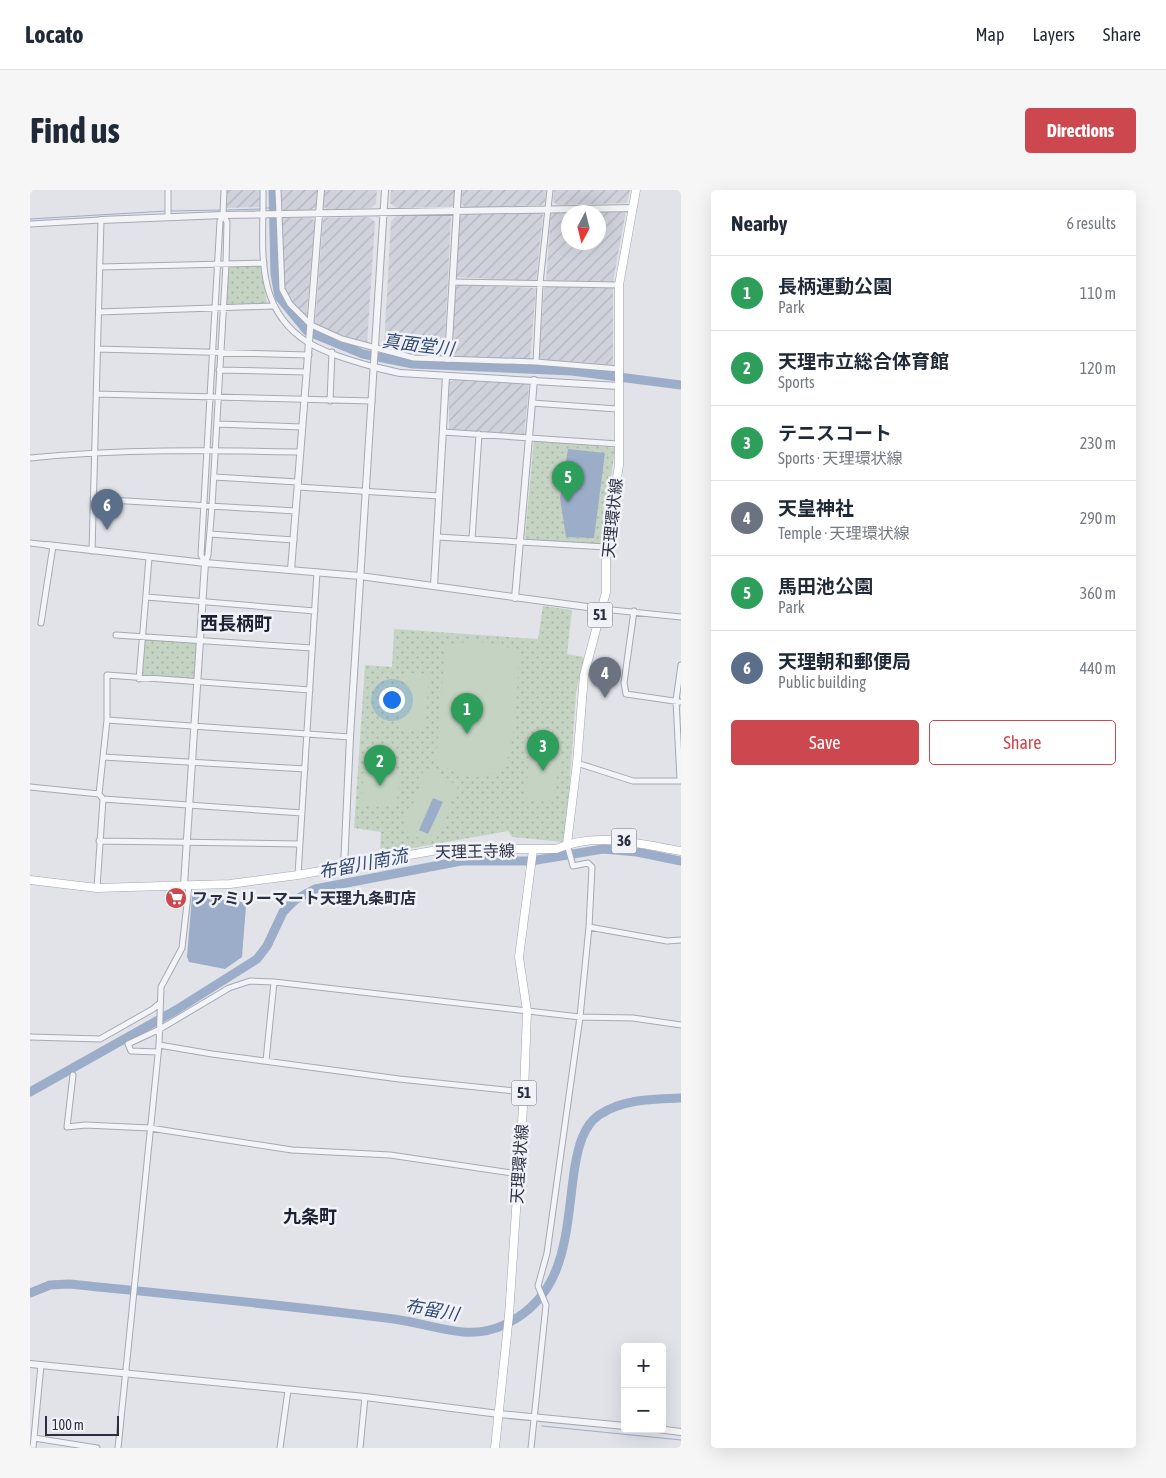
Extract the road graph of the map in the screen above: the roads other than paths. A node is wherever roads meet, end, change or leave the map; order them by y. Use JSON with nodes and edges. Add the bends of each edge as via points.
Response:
{"nodes":[{"id":1,"x":168,"y":190,"type":"edge"},
{"id":2,"x":224,"y":190,"type":"edge"},
{"id":3,"x":263,"y":190,"type":"edge"},
{"id":4,"x":278,"y":190,"type":"edge"},
{"id":5,"x":321,"y":190,"type":"edge"},
{"id":6,"x":385,"y":190,"type":"edge"},
{"id":7,"x":458,"y":190,"type":"edge"},
{"id":8,"x":550,"y":190,"type":"edge"},
{"id":9,"x":636,"y":190,"type":"edge"},
{"id":10,"x":633,"y":208,"type":"junction"},
{"id":11,"x":548,"y":210,"type":"junction"},
{"id":12,"x":457,"y":211,"type":"junction"},
{"id":13,"x":383,"y":213,"type":"junction"},
{"id":14,"x":277,"y":214,"type":"junction"},
{"id":15,"x":319,"y":214,"type":"junction"},
{"id":16,"x":223,"y":215,"type":"junction"},
{"id":17,"x":265,"y":215,"type":"junction"},
{"id":18,"x":168,"y":217,"type":"junction"},
{"id":19,"x":101,"y":220,"type":"junction"},
{"id":20,"x":30,"y":224,"type":"edge"},
{"id":21,"x":264,"y":263,"type":"junction"},
{"id":22,"x":217,"y":264,"type":"junction"},
{"id":23,"x":226,"y":264,"type":"junction"},
{"id":24,"x":100,"y":267,"type":"junction"},
{"id":25,"x":452,"y":282,"type":"junction"},
{"id":26,"x":540,"y":283,"type":"junction"},
{"id":27,"x":619,"y":285,"type":"junction"},
{"id":28,"x":273,"y":306,"type":"junction"},
{"id":29,"x":223,"y":308,"type":"junction"},
{"id":30,"x":214,"y":309,"type":"junction"},
{"id":31,"x":99,"y":312,"type":"junction"},
{"id":32,"x":311,"y":326,"type":"junction"},
{"id":33,"x":310,"y":341,"type":"junction"},
{"id":34,"x":98,"y":349,"type":"junction"},
{"id":35,"x":375,"y":350,"type":"junction"},
{"id":36,"x":332,"y":352,"type":"junction"},
{"id":37,"x":212,"y":353,"type":"junction"},
{"id":38,"x":220,"y":353,"type":"junction"},
{"id":39,"x":309,"y":355,"type":"junction"},
{"id":40,"x":448,"y":359,"type":"junction"},
{"id":41,"x":536,"y":362,"type":"junction"},
{"id":42,"x":374,"y":365,"type":"junction"},
{"id":43,"x":220,"y":370,"type":"junction"},
{"id":44,"x":619,"y":371,"type":"junction"},
{"id":45,"x":307,"y":372,"type":"junction"},
{"id":46,"x":446,"y":376,"type":"junction"},
{"id":47,"x":534,"y":380,"type":"junction"},
{"id":48,"x":619,"y":385,"type":"junction"},
{"id":49,"x":96,"y":394,"type":"junction"},
{"id":50,"x":209,"y":398,"type":"junction"},
{"id":51,"x":218,"y":399,"type":"junction"},
{"id":52,"x":305,"y":400,"type":"junction"},
{"id":53,"x":330,"y":401,"type":"junction"},
{"id":54,"x":372,"y":401,"type":"junction"},
{"id":55,"x":532,"y":403,"type":"junction"},
{"id":56,"x":617,"y":409,"type":"junction"},
{"id":57,"x":216,"y":424,"type":"junction"},
{"id":58,"x":302,"y":427,"type":"junction"},
{"id":59,"x":443,"y":432,"type":"junction"},
{"id":60,"x":479,"y":434,"type":"junction"},
{"id":61,"x":530,"y":438,"type":"junction"},
{"id":62,"x":618,"y":444,"type":"junction"},
{"id":63,"x":206,"y":449,"type":"junction"},
{"id":64,"x":215,"y":450,"type":"junction"},
{"id":65,"x":94,"y":452,"type":"junction"},
{"id":66,"x":300,"y":452,"type":"junction"},
{"id":67,"x":30,"y":458,"type":"edge"},
{"id":68,"x":214,"y":477,"type":"junction"},
{"id":69,"x":298,"y":484,"type":"junction"},
{"id":70,"x":366,"y":492,"type":"junction"},
{"id":71,"x":439,"y":496,"type":"junction"},
{"id":72,"x":93,"y":499,"type":"junction"},
{"id":73,"x":204,"y":505,"type":"junction"},
{"id":74,"x":212,"y":506,"type":"junction"},
{"id":75,"x":296,"y":511,"type":"junction"},
{"id":76,"x":210,"y":534,"type":"junction"},
{"id":77,"x":437,"y":537,"type":"junction"},
{"id":78,"x":472,"y":539,"type":"junction"},
{"id":79,"x":294,"y":540,"type":"junction"},
{"id":80,"x":520,"y":542,"type":"junction"},
{"id":81,"x":30,"y":543,"type":"edge"},
{"id":82,"x":50,"y":546,"type":"junction"},
{"id":83,"x":606,"y":547,"type":"junction"},
{"id":84,"x":92,"y":551,"type":"junction"},
{"id":85,"x":149,"y":558,"type":"junction"},
{"id":86,"x":205,"y":564,"type":"junction"},
{"id":87,"x":291,"y":570,"type":"junction"},
{"id":88,"x":317,"y":572,"type":"junction"},
{"id":89,"x":360,"y":576,"type":"junction"},
{"id":90,"x":434,"y":586,"type":"junction"},
{"id":91,"x":146,"y":597,"type":"junction"},
{"id":92,"x":515,"y":598,"type":"junction"},
{"id":93,"x":203,"y":602,"type":"junction"},
{"id":94,"x":602,"y":609,"type":"junction"},
{"id":95,"x":315,"y":610,"type":"junction"},
{"id":96,"x":634,"y":611,"type":"junction"},
{"id":97,"x":681,"y":617,"type":"edge"},
{"id":98,"x":42,"y":623,"type":"dead end"},
{"id":99,"x":116,"y":635,"type":"dead end"},
{"id":100,"x":142,"y":636,"type":"junction"},
{"id":101,"x":199,"y":640,"type":"junction"},
{"id":102,"x":312,"y":648,"type":"junction"},
{"id":103,"x":681,"y":665,"type":"edge"},
{"id":104,"x":139,"y":680,"type":"junction"},
{"id":105,"x":196,"y":683,"type":"junction"},
{"id":106,"x":310,"y":690,"type":"junction"},
{"id":107,"x":679,"y":701,"type":"edge"},
{"id":108,"x":108,"y":720,"type":"junction"},
{"id":109,"x":195,"y":726,"type":"junction"},
{"id":110,"x":307,"y":734,"type":"junction"},
{"id":111,"x":350,"y":737,"type":"junction"},
{"id":112,"x":103,"y":757,"type":"junction"},
{"id":113,"x":192,"y":762,"type":"junction"},
{"id":114,"x":577,"y":763,"type":"junction"},
{"id":115,"x":305,"y":769,"type":"junction"},
{"id":116,"x":681,"y":781,"type":"edge"},
{"id":117,"x":30,"y":787,"type":"edge"},
{"id":118,"x":101,"y":797,"type":"junction"},
{"id":119,"x":189,"y":803,"type":"junction"},
{"id":120,"x":302,"y":812,"type":"junction"},
{"id":121,"x":99,"y":841,"type":"junction"},
{"id":122,"x":186,"y":844,"type":"junction"},
{"id":123,"x":300,"y":844,"type":"junction"},
{"id":124,"x":568,"y":846,"type":"junction"},
{"id":125,"x":681,"y":851,"type":"edge"},
{"id":126,"x":533,"y":852,"type":"junction"},
{"id":127,"x":344,"y":867,"type":"junction"},
{"id":128,"x":298,"y":875,"type":"junction"},
{"id":129,"x":30,"y":880,"type":"edge"},
{"id":130,"x":186,"y":885,"type":"junction"},
{"id":131,"x":96,"y":888,"type":"junction"},
{"id":132,"x":589,"y":927,"type":"junction"},
{"id":133,"x":681,"y":940,"type":"edge"},
{"id":134,"x":274,"y":982,"type":"junction"},
{"id":135,"x":160,"y":1005,"type":"junction"},
{"id":136,"x":527,"y":1011,"type":"junction"},
{"id":137,"x":580,"y":1017,"type":"junction"},
{"id":138,"x":681,"y":1025,"type":"edge"},
{"id":139,"x":160,"y":1027,"type":"junction"},
{"id":140,"x":30,"y":1037,"type":"edge"},
{"id":141,"x":159,"y":1045,"type":"junction"},
{"id":142,"x":158,"y":1052,"type":"junction"},
{"id":143,"x":266,"y":1061,"type":"junction"},
{"id":144,"x":73,"y":1075,"type":"dead end"},
{"id":145,"x":524,"y":1092,"type":"junction"},
{"id":146,"x":150,"y":1128,"type":"junction"},
{"id":147,"x":518,"y":1174,"type":"junction"},
{"id":148,"x":30,"y":1364,"type":"edge"},
{"id":149,"x":41,"y":1365,"type":"junction"},
{"id":150,"x":125,"y":1374,"type":"junction"},
{"id":151,"x":288,"y":1390,"type":"junction"},
{"id":152,"x":365,"y":1397,"type":"junction"},
{"id":153,"x":499,"y":1414,"type":"junction"},
{"id":154,"x":533,"y":1417,"type":"junction"},
{"id":155,"x":621,"y":1426,"type":"edge"},
{"id":156,"x":666,"y":1430,"type":"edge"},
{"id":157,"x":681,"y":1432,"type":"edge"},
{"id":158,"x":34,"y":1438,"type":"junction"},
{"id":159,"x":33,"y":1448,"type":"edge"},
{"id":160,"x":98,"y":1448,"type":"edge"},
{"id":161,"x":118,"y":1448,"type":"edge"},
{"id":162,"x":280,"y":1448,"type":"edge"},
{"id":163,"x":360,"y":1448,"type":"edge"},
{"id":164,"x":494,"y":1448,"type":"edge"},
{"id":165,"x":530,"y":1448,"type":"edge"}],
"edges":[{"from":1,"to":18,"type":"street"},
{"from":2,"to":16,"type":"street"},
{"from":3,"to":17,"type":"street"},
{"from":4,"to":14,"type":"street"},
{"from":5,"to":15,"type":"street"},
{"from":6,"to":13,"type":"street"},
{"from":7,"to":12,"type":"street"},
{"from":8,"to":11,"type":"street"},
{"from":9,"to":10,"type":"main road","name":"天理環状線","number":"51"},
{"from":10,"to":11,"type":"street"},
{"from":10,"to":27,"type":"main road","name":"天理環状線","number":"51"},
{"from":11,"to":12,"type":"street"},
{"from":11,"to":26,"type":"street"},
{"from":12,"to":13,"type":"street"},
{"from":12,"to":25,"type":"street"},
{"from":13,"to":15,"type":"street"},
{"from":13,"to":35,"type":"street"},
{"from":14,"to":15,"type":"street"},
{"from":14,"to":17,"type":"street"},
{"from":14,"to":32,"type":"street","via":[[282,289],[290,304]]},
{"from":15,"to":32,"type":"street"},
{"from":16,"to":17,"type":"street"},
{"from":16,"to":18,"type":"street"},
{"from":16,"to":22,"type":"street"},
{"from":16,"to":23,"type":"street","via":[[227,222]]},
{"from":17,"to":21,"type":"street"},
{"from":18,"to":19,"type":"street"},
{"from":19,"to":20,"type":"street"},
{"from":19,"to":24,"type":"street"},
{"from":21,"to":23,"type":"street"},
{"from":21,"to":28,"type":"street"},
{"from":22,"to":23,"type":"street"},
{"from":22,"to":24,"type":"street"},
{"from":22,"to":30,"type":"street"},
{"from":23,"to":29,"type":"street"},
{"from":24,"to":31,"type":"street"},
{"from":25,"to":26,"type":"street"},
{"from":25,"to":40,"type":"street"},
{"from":26,"to":27,"type":"street"},
{"from":26,"to":41,"type":"street"},
{"from":27,"to":44,"type":"main road","name":"天理環状線","number":"51"},
{"from":28,"to":29,"type":"street"},
{"from":28,"to":33,"type":"street"},
{"from":29,"to":30,"type":"street"},
{"from":29,"to":38,"type":"street"},
{"from":30,"to":31,"type":"street"},
{"from":30,"to":37,"type":"street"},
{"from":31,"to":34,"type":"street"},
{"from":32,"to":33,"type":"street"},
{"from":32,"to":35,"type":"street"},
{"from":33,"to":36,"type":"street"},
{"from":33,"to":39,"type":"street"},
{"from":34,"to":37,"type":"street"},
{"from":34,"to":49,"type":"street"},
{"from":35,"to":40,"type":"street","via":[[414,358]]},
{"from":35,"to":42,"type":"street"},
{"from":36,"to":42,"type":"street"},
{"from":36,"to":53,"type":"street"},
{"from":37,"to":38,"type":"street"},
{"from":37,"to":50,"type":"street"},
{"from":38,"to":39,"type":"street"},
{"from":38,"to":43,"type":"street"},
{"from":39,"to":45,"type":"street"},
{"from":40,"to":41,"type":"street"},
{"from":41,"to":44,"type":"street"},
{"from":42,"to":46,"type":"street","via":[[400,373]]},
{"from":42,"to":54,"type":"street"},
{"from":43,"to":45,"type":"street"},
{"from":43,"to":51,"type":"street"},
{"from":44,"to":48,"type":"main road","name":"天理環状線","number":"51"},
{"from":45,"to":52,"type":"street"},
{"from":46,"to":47,"type":"street"},
{"from":46,"to":59,"type":"street"},
{"from":47,"to":48,"type":"street"},
{"from":47,"to":55,"type":"street"},
{"from":48,"to":56,"type":"main road","name":"天理環状線","number":"51"},
{"from":49,"to":50,"type":"street"},
{"from":49,"to":65,"type":"street"},
{"from":50,"to":51,"type":"street"},
{"from":50,"to":63,"type":"street"},
{"from":51,"to":52,"type":"street"},
{"from":51,"to":57,"type":"street"},
{"from":52,"to":53,"type":"street"},
{"from":52,"to":58,"type":"street"},
{"from":53,"to":54,"type":"street"},
{"from":54,"to":70,"type":"street"},
{"from":55,"to":56,"type":"street"},
{"from":55,"to":61,"type":"street"},
{"from":56,"to":62,"type":"main road","name":"天理環状線","number":"51"},
{"from":57,"to":58,"type":"street"},
{"from":57,"to":64,"type":"street"},
{"from":58,"to":66,"type":"street"},
{"from":59,"to":60,"type":"street"},
{"from":59,"to":71,"type":"street"},
{"from":60,"to":61,"type":"street"},
{"from":60,"to":78,"type":"street"},
{"from":61,"to":62,"type":"street"},
{"from":61,"to":80,"type":"street"},
{"from":62,"to":83,"type":"main road","name":"天理環状線","number":"51"},
{"from":63,"to":64,"type":"street"},
{"from":63,"to":65,"type":"street"},
{"from":63,"to":73,"type":"street"},
{"from":64,"to":66,"type":"street"},
{"from":64,"to":68,"type":"street"},
{"from":65,"to":67,"type":"street"},
{"from":65,"to":72,"type":"street"},
{"from":66,"to":69,"type":"street"},
{"from":68,"to":69,"type":"street"},
{"from":68,"to":74,"type":"street"},
{"from":69,"to":70,"type":"street"},
{"from":69,"to":75,"type":"street"},
{"from":70,"to":71,"type":"street"},
{"from":70,"to":89,"type":"street"},
{"from":71,"to":77,"type":"street"},
{"from":72,"to":73,"type":"street"},
{"from":72,"to":84,"type":"street"},
{"from":73,"to":74,"type":"street"},
{"from":73,"to":86,"type":"street","via":[[201,555]]},
{"from":74,"to":75,"type":"street"},
{"from":74,"to":76,"type":"street"},
{"from":75,"to":79,"type":"street"},
{"from":76,"to":79,"type":"street"},
{"from":76,"to":86,"type":"street"},
{"from":77,"to":78,"type":"street"},
{"from":77,"to":90,"type":"street"},
{"from":78,"to":80,"type":"street"},
{"from":79,"to":87,"type":"street"},
{"from":80,"to":83,"type":"street"},
{"from":80,"to":92,"type":"street"},
{"from":81,"to":82,"type":"street"},
{"from":82,"to":84,"type":"street"},
{"from":82,"to":98,"type":"street"},
{"from":83,"to":94,"type":"main road","name":"天理環状線","number":"51","via":[[606,592]]},
{"from":84,"to":85,"type":"street"},
{"from":85,"to":86,"type":"street"},
{"from":85,"to":91,"type":"street"},
{"from":86,"to":87,"type":"street"},
{"from":86,"to":93,"type":"street"},
{"from":87,"to":88,"type":"street"},
{"from":88,"to":89,"type":"street"},
{"from":88,"to":95,"type":"street"},
{"from":89,"to":90,"type":"street"},
{"from":89,"to":111,"type":"street"},
{"from":90,"to":92,"type":"street"},
{"from":91,"to":93,"type":"street"},
{"from":91,"to":100,"type":"street"},
{"from":92,"to":94,"type":"street"},
{"from":93,"to":95,"type":"street"},
{"from":93,"to":101,"type":"street"},
{"from":94,"to":96,"type":"street"},
{"from":94,"to":114,"type":"main road","name":"天理環状線","number":"51","via":[[584,675]]},
{"from":95,"to":102,"type":"street"},
{"from":96,"to":97,"type":"street"},
{"from":96,"to":107,"type":"street","via":[[624,683],[626,694]]},
{"from":99,"to":100,"type":"street"},
{"from":100,"to":101,"type":"street"},
{"from":100,"to":104,"type":"street"},
{"from":101,"to":102,"type":"street"},
{"from":101,"to":105,"type":"street"},
{"from":102,"to":106,"type":"street"},
{"from":103,"to":107,"type":"street"},
{"from":104,"to":105,"type":"street"},
{"from":104,"to":108,"type":"street","via":[[107,676]]},
{"from":105,"to":106,"type":"street"},
{"from":105,"to":109,"type":"street"},
{"from":106,"to":110,"type":"street"},
{"from":107,"to":116,"type":"street"},
{"from":108,"to":109,"type":"street"},
{"from":108,"to":112,"type":"street"},
{"from":109,"to":110,"type":"street"},
{"from":109,"to":113,"type":"street"},
{"from":110,"to":111,"type":"street"},
{"from":110,"to":115,"type":"street"},
{"from":111,"to":127,"type":"street"},
{"from":112,"to":113,"type":"street"},
{"from":112,"to":118,"type":"street"},
{"from":113,"to":115,"type":"street"},
{"from":113,"to":119,"type":"street"},
{"from":114,"to":116,"type":"street","via":[[633,781]]},
{"from":114,"to":124,"type":"main road","name":"天理環状線","number":"51"},
{"from":115,"to":120,"type":"street"},
{"from":117,"to":118,"type":"street"},
{"from":118,"to":119,"type":"street"},
{"from":118,"to":121,"type":"street"},
{"from":119,"to":120,"type":"street"},
{"from":119,"to":122,"type":"street"},
{"from":120,"to":123,"type":"street"},
{"from":121,"to":122,"type":"street"},
{"from":121,"to":131,"type":"street"},
{"from":122,"to":123,"type":"street"},
{"from":122,"to":130,"type":"street"},
{"from":123,"to":128,"type":"street"},
{"from":124,"to":125,"type":"main road","name":"天理王寺線","number":"36","via":[[592,838]]},
{"from":124,"to":126,"type":"main road","name":"天理王寺線","number":"36"},
{"from":124,"to":132,"type":"street","via":[[573,865],[588,863],[592,867]]},
{"from":126,"to":127,"type":"main road","name":"天理王寺線","number":"36","via":[[443,849]]},
{"from":126,"to":136,"type":"main road","name":"天理環状線","number":"51","via":[[519,957]]},
{"from":127,"to":128,"type":"main road","name":"天理王寺線","number":"36"},
{"from":128,"to":130,"type":"main road","name":"天理王寺線","number":"36","via":[[230,884]]},
{"from":129,"to":131,"type":"main road","name":"天理王寺線","number":"36"},
{"from":130,"to":131,"type":"main road","name":"天理王寺線","number":"36"},
{"from":130,"to":135,"type":"street","via":[[184,941],[161,987]]},
{"from":132,"to":133,"type":"street"},
{"from":132,"to":137,"type":"street"},
{"from":134,"to":136,"type":"street"},
{"from":134,"to":139,"type":"street","via":[[250,981],[229,988]]},
{"from":134,"to":143,"type":"street"},
{"from":135,"to":139,"type":"street"},
{"from":135,"to":140,"type":"street","via":[[100,1039]]},
{"from":136,"to":137,"type":"street"},
{"from":136,"to":145,"type":"main road","name":"天理環状線","number":"51"},
{"from":137,"to":138,"type":"street","via":[[633,1018]]},
{"from":137,"to":154,"type":"street","via":[[547,1253],[538,1286],[546,1306]]},
{"from":139,"to":141,"type":"street"},
{"from":139,"to":142,"type":"street","via":[[128,1044],[131,1051]]},
{"from":141,"to":142,"type":"street"},
{"from":141,"to":143,"type":"street"},
{"from":142,"to":146,"type":"street"},
{"from":143,"to":145,"type":"street"},
{"from":144,"to":146,"type":"street","via":[[67,1127]]},
{"from":145,"to":147,"type":"main road","name":"天理環状線","number":"51"},
{"from":146,"to":147,"type":"street","via":[[292,1150],[390,1156]]},
{"from":146,"to":150,"type":"street"},
{"from":147,"to":153,"type":"main road","name":"天理環状線","number":"51"},
{"from":148,"to":149,"type":"street"},
{"from":149,"to":150,"type":"street"},
{"from":149,"to":158,"type":"street"},
{"from":150,"to":151,"type":"street"},
{"from":150,"to":161,"type":"street"},
{"from":151,"to":152,"type":"street"},
{"from":151,"to":162,"type":"street"},
{"from":152,"to":153,"type":"street"},
{"from":152,"to":163,"type":"street"},
{"from":153,"to":154,"type":"street"},
{"from":153,"to":164,"type":"main road","name":"天理環状線","number":"51"},
{"from":154,"to":155,"type":"street"},
{"from":154,"to":165,"type":"street"},
{"from":156,"to":157,"type":"street"},
{"from":158,"to":159,"type":"street"},
{"from":158,"to":160,"type":"street"}]}
